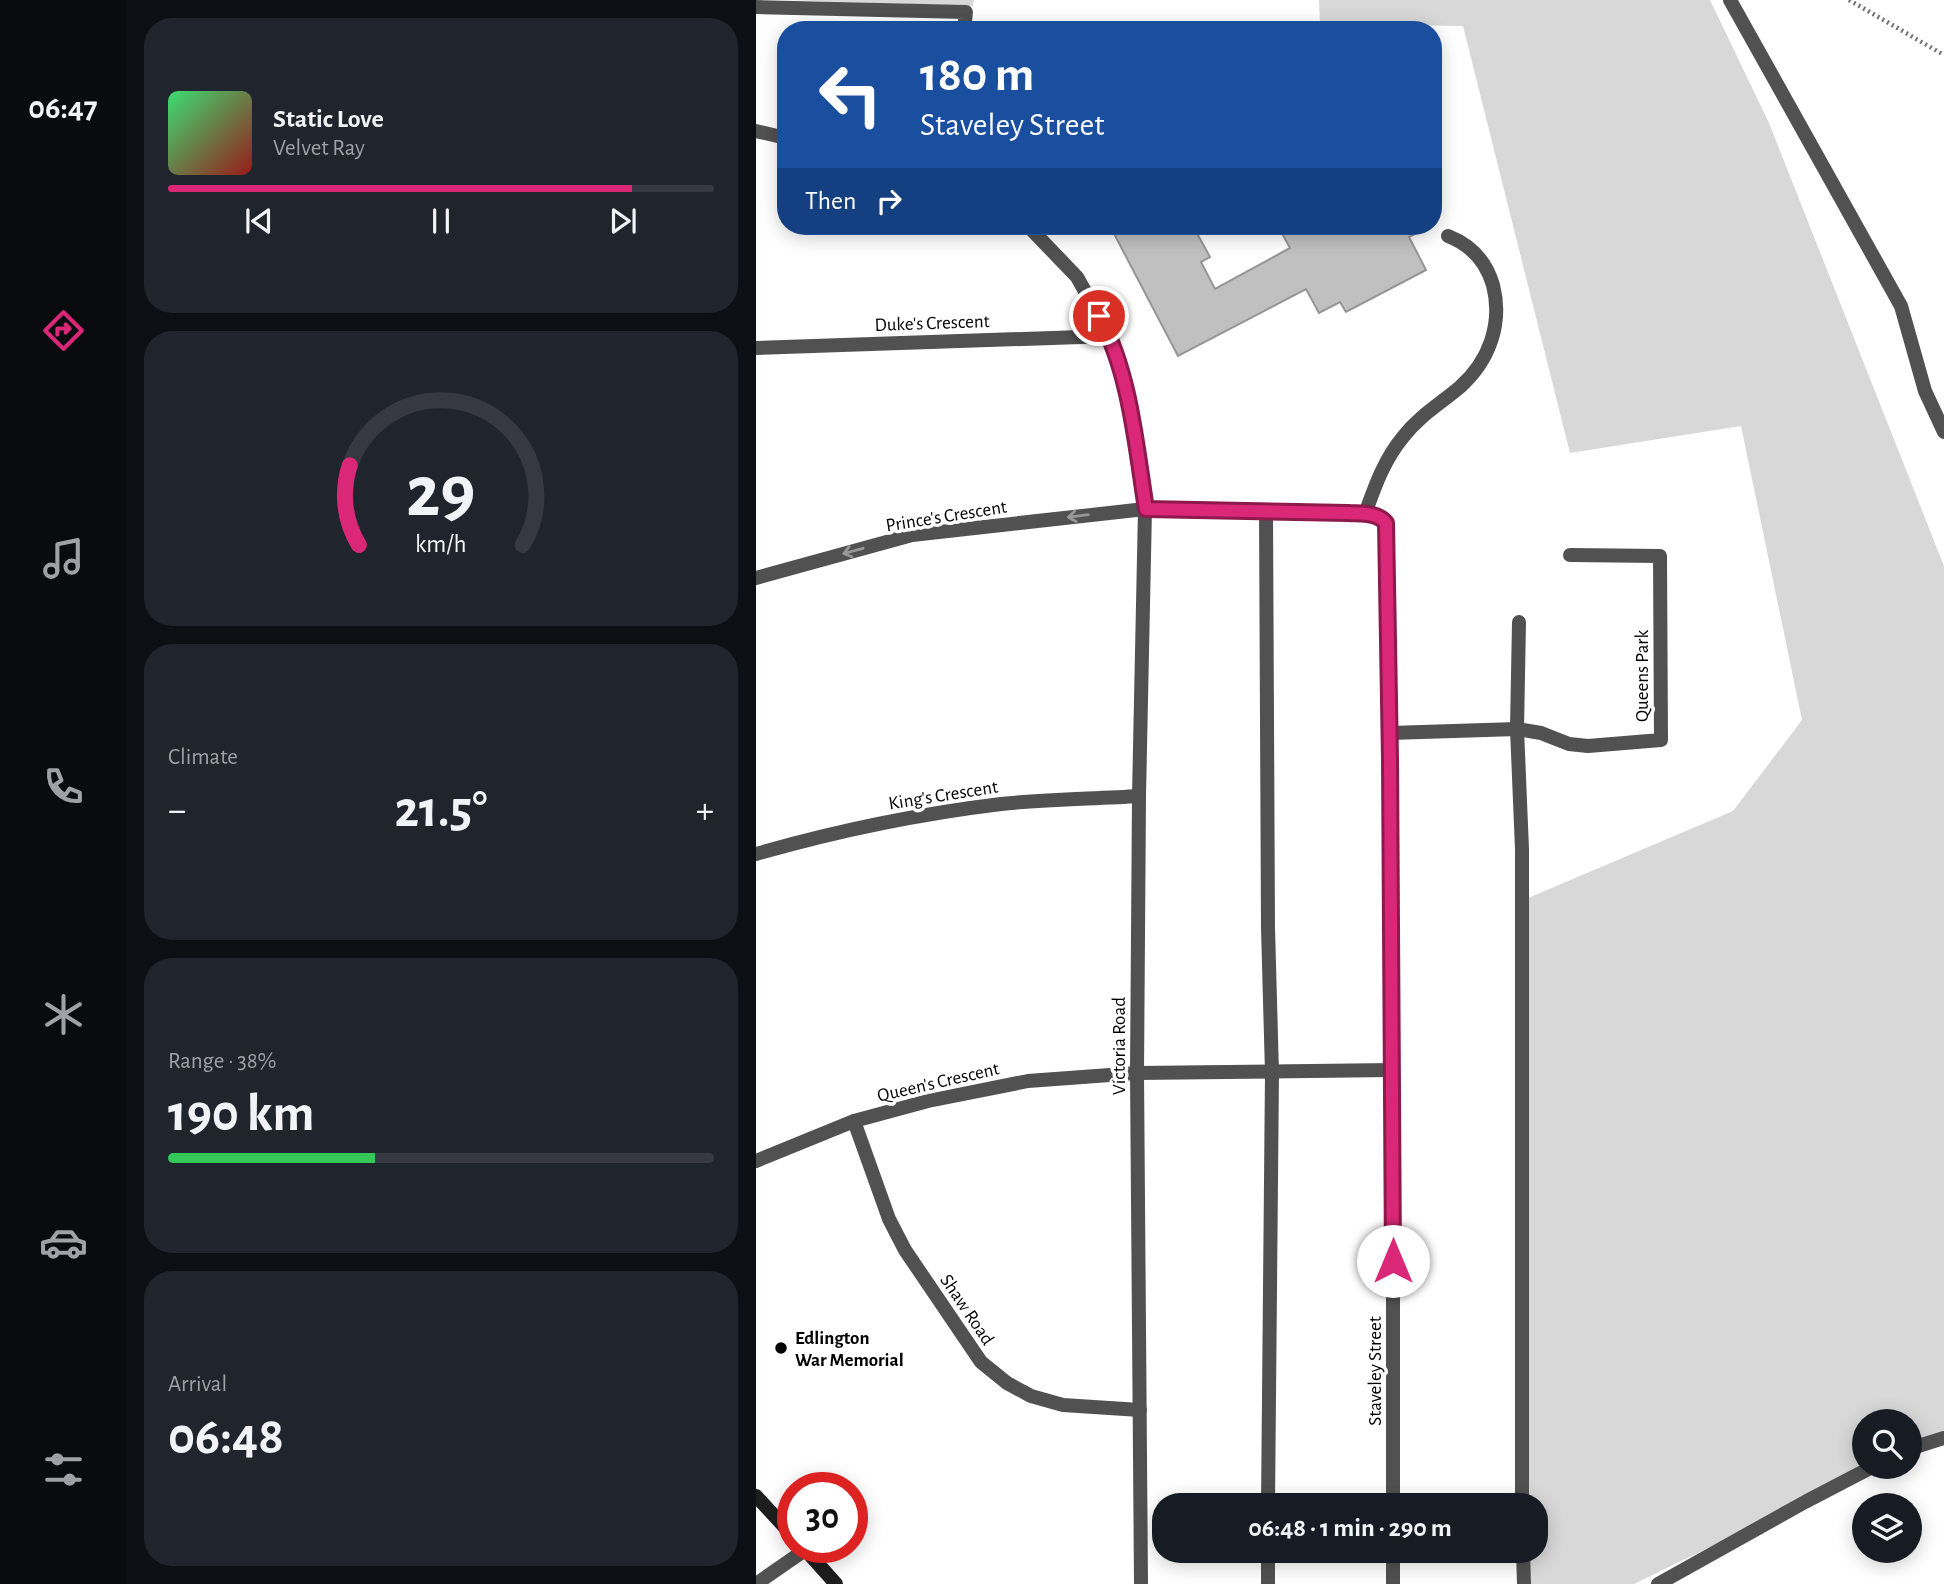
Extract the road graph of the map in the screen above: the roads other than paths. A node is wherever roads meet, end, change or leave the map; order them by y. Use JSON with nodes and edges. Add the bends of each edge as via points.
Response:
{"nodes":[{"id":1,"x":1730,"y":0,"type":"edge"},
{"id":2,"x":756,"y":7,"type":"edge"},
{"id":3,"x":965,"y":21,"type":"edge"},
{"id":4,"x":756,"y":131,"type":"edge"},
{"id":5,"x":777,"y":136,"type":"edge"},
{"id":6,"x":1037,"y":235,"type":"edge"},
{"id":7,"x":1448,"y":236,"type":"dead end"},
{"id":8,"x":1110,"y":336,"type":"junction"},
{"id":9,"x":756,"y":348,"type":"edge"},
{"id":10,"x":1944,"y":432,"type":"edge"},
{"id":11,"x":1146,"y":509,"type":"junction"},
{"id":12,"x":1266,"y":511,"type":"junction"},
{"id":13,"x":1365,"y":514,"type":"junction"},
{"id":14,"x":1570,"y":555,"type":"dead end"},
{"id":15,"x":756,"y":578,"type":"edge"},
{"id":16,"x":1519,"y":622,"type":"dead end"},
{"id":17,"x":1517,"y":729,"type":"junction"},
{"id":18,"x":1390,"y":733,"type":"junction"},
{"id":19,"x":1139,"y":796,"type":"junction"},
{"id":20,"x":756,"y":854,"type":"edge"},
{"id":21,"x":1393,"y":1070,"type":"junction"},
{"id":22,"x":1137,"y":1073,"type":"junction"},
{"id":23,"x":1272,"y":1073,"type":"junction"},
{"id":24,"x":854,"y":1121,"type":"junction"},
{"id":25,"x":756,"y":1161,"type":"edge"},
{"id":26,"x":1140,"y":1410,"type":"junction"},
{"id":27,"x":1944,"y":1438,"type":"edge"},
{"id":28,"x":1922,"y":1444,"type":"edge"},
{"id":29,"x":1852,"y":1477,"type":"edge"},
{"id":30,"x":1268,"y":1493,"type":"edge"},
{"id":31,"x":1393,"y":1493,"type":"edge"},
{"id":32,"x":1522,"y":1493,"type":"edge"},
{"id":33,"x":756,"y":1496,"type":"edge"},
{"id":34,"x":777,"y":1519,"type":"edge"},
{"id":35,"x":784,"y":1563,"type":"edge"},
{"id":36,"x":817,"y":1563,"type":"edge"},
{"id":37,"x":1268,"y":1563,"type":"edge"},
{"id":38,"x":1393,"y":1563,"type":"edge"},
{"id":39,"x":1523,"y":1563,"type":"edge"},
{"id":40,"x":756,"y":1584,"type":"edge"},
{"id":41,"x":836,"y":1584,"type":"edge"},
{"id":42,"x":1141,"y":1584,"type":"edge"},
{"id":43,"x":1268,"y":1584,"type":"edge"},
{"id":44,"x":1393,"y":1584,"type":"edge"},
{"id":45,"x":1524,"y":1584,"type":"edge"},
{"id":46,"x":1658,"y":1584,"type":"edge"}],
"edges":[{"from":1,"to":10,"type":"street","via":[[1901,306],[1925,391]]},
{"from":2,"to":3,"type":"street","via":[[966,12]]},
{"from":4,"to":5,"type":"street"},
{"from":6,"to":8,"type":"street","name":"Victoria Road","via":[[1077,277]]},
{"from":7,"to":13,"type":"street","via":[[1463,242],[1485,266],[1496,301],[1494,337],[1476,371],[1400,439],[1380,472]]},
{"from":8,"to":9,"type":"street","name":"Duke's Crescent"},
{"from":8,"to":11,"type":"street","name":"Victoria Road","via":[[1132,414]]},
{"from":11,"to":12,"type":"street"},
{"from":11,"to":15,"type":"street","name":"Prince's Crescent","one_way":true,"via":[[912,536]]},
{"from":11,"to":19,"type":"street","name":"Victoria Road"},
{"from":12,"to":13,"type":"street"},
{"from":12,"to":23,"type":"street"},
{"from":13,"to":18,"type":"street","name":"Staveley Street","via":[[1381,517],[1386,523]]},
{"from":14,"to":17,"type":"street","name":"Queens Park","via":[[1660,556],[1661,740],[1588,746]]},
{"from":16,"to":17,"type":"street"},
{"from":17,"to":18,"type":"street"},
{"from":17,"to":32,"type":"street","via":[[1522,862]]},
{"from":18,"to":21,"type":"street","name":"Staveley Street"},
{"from":19,"to":20,"type":"street","name":"King's Crescent","via":[[1002,804],[909,818],[825,834]]},
{"from":19,"to":22,"type":"street","name":"Victoria Road"},
{"from":21,"to":23,"type":"street","name":"Queen's Crescent"},
{"from":21,"to":31,"type":"street","name":"Staveley Street"},
{"from":22,"to":23,"type":"street","name":"Queen's Crescent"},
{"from":22,"to":24,"type":"street","name":"Queen's Crescent","via":[[1028,1081]]},
{"from":22,"to":26,"type":"street","name":"Victoria Road"},
{"from":23,"to":30,"type":"street"},
{"from":24,"to":25,"type":"street","name":"Queen's Crescent"},
{"from":24,"to":26,"type":"street","name":"Shaw Road","via":[[905,1250],[981,1362],[1031,1396],[1063,1405]]},
{"from":26,"to":42,"type":"street","name":"Victoria Road"},
{"from":27,"to":28,"type":"street"},
{"from":29,"to":46,"type":"street"},
{"from":33,"to":34,"type":"main road"},
{"from":35,"to":40,"type":"street"},
{"from":36,"to":41,"type":"main road"},
{"from":37,"to":43,"type":"street"},
{"from":38,"to":44,"type":"street"},
{"from":39,"to":45,"type":"street"}]}
